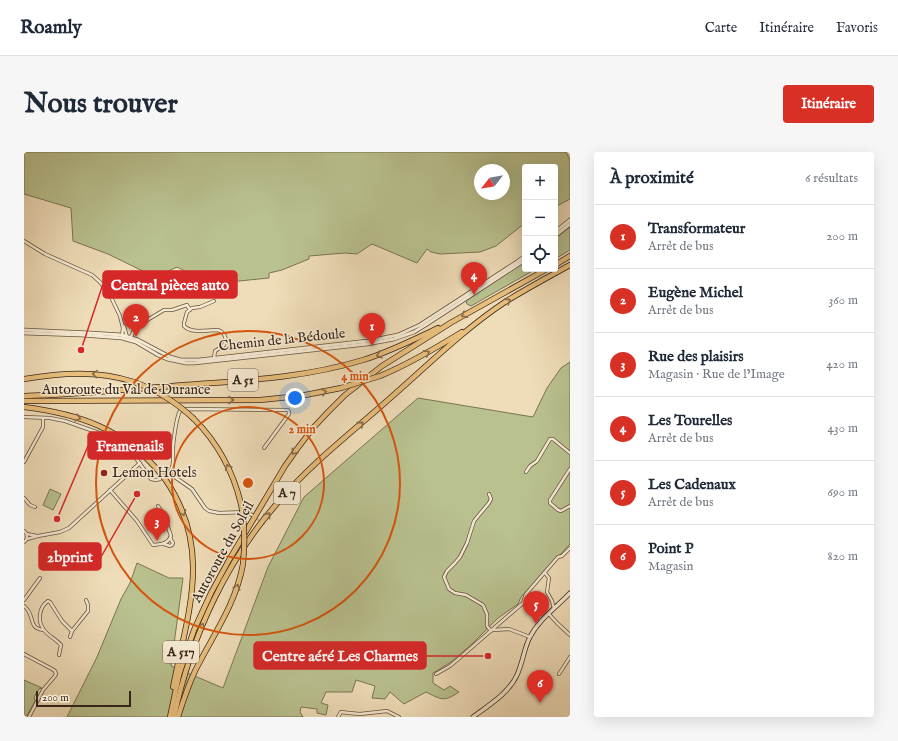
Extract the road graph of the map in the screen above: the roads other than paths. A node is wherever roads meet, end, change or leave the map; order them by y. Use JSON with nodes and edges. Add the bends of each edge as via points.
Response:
{"nodes":[{"id":1,"x":570,"y":220,"type":"edge"},
{"id":2,"x":570,"y":224,"type":"edge"},
{"id":3,"x":558,"y":230,"type":"edge"},
{"id":4,"x":558,"y":234,"type":"edge"},
{"id":5,"x":24,"y":241,"type":"edge"},
{"id":6,"x":570,"y":256,"type":"edge"},
{"id":7,"x":522,"y":258,"type":"edge"},
{"id":8,"x":522,"y":262,"type":"edge"},
{"id":9,"x":558,"y":263,"type":"edge"},
{"id":10,"x":570,"y":265,"type":"edge"},
{"id":11,"x":542,"y":272,"type":"edge"},
{"id":12,"x":214,"y":301,"type":"dead end"},
{"id":13,"x":190,"y":310,"type":"junction"},
{"id":14,"x":121,"y":320,"type":"junction"},
{"id":15,"x":452,"y":322,"type":"junction"},
{"id":16,"x":476,"y":324,"type":"junction"},
{"id":17,"x":24,"y":330,"type":"edge"},
{"id":18,"x":24,"y":333,"type":"edge"},
{"id":19,"x":122,"y":336,"type":"junction"},
{"id":20,"x":131,"y":337,"type":"junction"},
{"id":21,"x":127,"y":338,"type":"junction"},
{"id":22,"x":214,"y":360,"type":"junction"},
{"id":23,"x":24,"y":379,"type":"edge"},
{"id":24,"x":24,"y":396,"type":"edge"},
{"id":25,"x":24,"y":401,"type":"edge"},
{"id":26,"x":24,"y":407,"type":"edge"},
{"id":27,"x":24,"y":417,"type":"edge"},
{"id":28,"x":42,"y":418,"type":"junction"},
{"id":29,"x":264,"y":448,"type":"dead end"},
{"id":30,"x":570,"y":453,"type":"edge"},
{"id":31,"x":25,"y":458,"type":"edge"},
{"id":32,"x":24,"y":462,"type":"edge"},
{"id":33,"x":140,"y":463,"type":"junction"},
{"id":34,"x":570,"y":469,"type":"edge"},
{"id":35,"x":526,"y":472,"type":"dead end"},
{"id":36,"x":169,"y":473,"type":"junction"},
{"id":37,"x":163,"y":477,"type":"junction"},
{"id":38,"x":110,"y":490,"type":"junction"},
{"id":39,"x":489,"y":494,"type":"dead end"},
{"id":40,"x":24,"y":498,"type":"edge"},
{"id":41,"x":158,"y":506,"type":"dead end"},
{"id":42,"x":570,"y":506,"type":"edge"},
{"id":43,"x":35,"y":507,"type":"dead end"},
{"id":44,"x":252,"y":515,"type":"tunnel mouth"},
{"id":45,"x":24,"y":531,"type":"edge"},
{"id":46,"x":27,"y":534,"type":"junction"},
{"id":47,"x":38,"y":536,"type":"junction"},
{"id":48,"x":170,"y":538,"type":"junction"},
{"id":49,"x":26,"y":539,"type":"junction"},
{"id":50,"x":24,"y":542,"type":"edge"},
{"id":51,"x":164,"y":544,"type":"junction"},
{"id":52,"x":570,"y":548,"type":"edge"},
{"id":53,"x":545,"y":573,"type":"junction"},
{"id":54,"x":40,"y":578,"type":"dead end"},
{"id":55,"x":570,"y":593,"type":"edge"},
{"id":56,"x":24,"y":600,"type":"edge"},
{"id":57,"x":86,"y":600,"type":"dead end"},
{"id":58,"x":24,"y":606,"type":"edge"},
{"id":59,"x":554,"y":608,"type":"junction"},
{"id":60,"x":549,"y":614,"type":"junction"},
{"id":61,"x":43,"y":630,"type":"junction"},
{"id":62,"x":72,"y":631,"type":"junction"},
{"id":63,"x":491,"y":631,"type":"junction"},
{"id":64,"x":570,"y":635,"type":"edge"},
{"id":65,"x":70,"y":637,"type":"dead end"},
{"id":66,"x":530,"y":637,"type":"junction"},
{"id":67,"x":24,"y":654,"type":"edge"},
{"id":68,"x":59,"y":654,"type":"dead end"},
{"id":69,"x":570,"y":657,"type":"edge"},
{"id":70,"x":436,"y":674,"type":"dead end"},
{"id":71,"x":559,"y":674,"type":"dead end"},
{"id":72,"x":29,"y":717,"type":"edge"},
{"id":73,"x":169,"y":717,"type":"edge"},
{"id":74,"x":174,"y":717,"type":"edge"},
{"id":75,"x":178,"y":717,"type":"edge"},
{"id":76,"x":338,"y":717,"type":"edge"},
{"id":77,"x":399,"y":717,"type":"edge"},
{"id":78,"x":473,"y":717,"type":"edge"}],
"edges":[{"from":1,"to":3,"type":"street"},
{"from":2,"to":4,"type":"street"},
{"from":5,"to":14,"type":"street","via":[[96,278],[116,305]]},
{"from":6,"to":9,"type":"highway"},
{"from":7,"to":22,"type":"street","name":"Chemin de la Bédoule","via":[[420,325],[398,336]]},
{"from":8,"to":22,"type":"street","name":"Chemin de la Bédoule","via":[[414,332],[394,340]]},
{"from":16,"to":10,"type":"highway","name":"Autoroute du Soleil","number":"A 7","one_way":true,"via":[[505,303]]},
{"from":11,"to":15,"type":"highway","name":"Autoroute du Soleil","number":"A 7","one_way":true},
{"from":12,"to":13,"type":"street"},
{"from":13,"to":20,"type":"street","via":[[187,306],[164,310],[133,332]]},
{"from":13,"to":22,"type":"street","via":[[184,323],[187,330],[217,330],[224,334],[225,340],[215,351]]},
{"from":14,"to":19,"type":"street"},
{"from":14,"to":21,"type":"street"},
{"from":15,"to":24,"type":"highway","name":"Autoroute du Val de Durance","number":"A 51","one_way":true,"via":[[374,356],[303,374],[94,393]]},
{"from":15,"to":73,"type":"highway","name":"Autoroute du Soleil","number":"A 7","one_way":true,"via":[[392,358],[353,388],[321,420],[290,458],[205,605],[187,650]]},
{"from":25,"to":16,"type":"highway","name":"Autoroute du Val de Durance","number":"A 51","one_way":true,"bridge":true,"via":[[260,400],[300,396],[341,388],[380,376],[426,354]]},
{"from":74,"to":16,"type":"highway","name":"Autoroute du Soleil","number":"A 7","one_way":true,"via":[[191,654],[208,613],[228,573],[257,528],[312,467]]},
{"from":17,"to":19,"type":"street","name":"Chemin de la Bédoule","via":[[90,332]]},
{"from":18,"to":19,"type":"street","name":"Chemin de la Bédoule"},
{"from":19,"to":21,"type":"street","name":"Chemin de la Bédoule"},
{"from":20,"to":21,"type":"street","name":"Chemin de la Bédoule"},
{"from":20,"to":22,"type":"street","name":"Chemin de la Bédoule","via":[[170,357],[181,360]]},
{"from":21,"to":22,"type":"street","name":"Chemin de la Bédoule","via":[[158,355],[176,361],[194,363]]},
{"from":75,"to":23,"type":"highway","number":"A 517","one_way":true,"bridge":true,"via":[[191,679],[230,606],[243,564],[245,532],[241,504],[231,473],[211,438],[194,419],[168,398],[151,389],[107,375],[88,373]]},
{"from":26,"to":37,"type":"highway","number":"A 517","one_way":true,"via":[[64,414],[108,430],[136,448]]},
{"from":27,"to":28,"type":"street"},
{"from":28,"to":31,"type":"street","via":[[43,427]]},
{"from":28,"to":33,"type":"street","via":[[69,422],[104,434],[124,446]]},
{"from":29,"to":36,"type":"street","via":[[288,414],[288,410],[184,409],[178,418],[173,464]]},
{"from":30,"to":35,"type":"street","via":[[550,439],[537,461]]},
{"from":31,"to":32,"type":"street"},
{"from":33,"to":37,"type":"street","via":[[151,479]]},
{"from":33,"to":38,"type":"street"},
{"from":34,"to":42,"type":"street","via":[[550,503],[561,511]]},
{"from":36,"to":37,"type":"street"},
{"from":36,"to":44,"type":"street","via":[[192,489],[209,511],[245,512]]},
{"from":37,"to":73,"type":"highway","number":"A 517","one_way":true,"via":[[175,495],[185,518],[193,566],[193,587]]},
{"from":38,"to":47,"type":"street","via":[[66,530]]},
{"from":38,"to":51,"type":"street","via":[[137,521],[152,544]]},
{"from":39,"to":63,"type":"street","via":[[489,503],[474,522],[464,549],[444,577],[449,589],[483,605],[487,614],[487,626]]},
{"from":40,"to":43,"type":"street"},
{"from":41,"to":48,"type":"street","via":[[164,515]]},
{"from":45,"to":46,"type":"street"},
{"from":46,"to":47,"type":"street"},
{"from":46,"to":49,"type":"street"},
{"from":47,"to":49,"type":"street"},
{"from":48,"to":51,"type":"street"},
{"from":48,"to":51,"type":"street","via":[[172,545]]},
{"from":49,"to":50,"type":"street"},
{"from":52,"to":53,"type":"street","via":[[558,557]]},
{"from":53,"to":59,"type":"street","via":[[549,578],[547,592]]},
{"from":53,"to":63,"type":"street","via":[[526,594],[523,603]]},
{"from":54,"to":56,"type":"street"},
{"from":55,"to":59,"type":"main road"},
{"from":57,"to":62,"type":"street","via":[[88,611]]},
{"from":58,"to":61,"type":"street","via":[[31,614],[34,626]]},
{"from":59,"to":60,"type":"main road"},
{"from":60,"to":64,"type":"street"},
{"from":60,"to":66,"type":"main road"},
{"from":61,"to":62,"type":"street","via":[[40,613],[48,601]]},
{"from":61,"to":68,"type":"street","via":[[61,646]]},
{"from":62,"to":65,"type":"street"},
{"from":63,"to":66,"type":"street","via":[[509,629]]},
{"from":63,"to":70,"type":"street","via":[[450,666]]},
{"from":66,"to":78,"type":"main road","via":[[512,683]]},
{"from":67,"to":72,"type":"street","via":[[52,669],[56,674],[43,690]]},
{"from":69,"to":71,"type":"street"},
{"from":76,"to":77,"type":"street","via":[[341,712],[360,714],[387,711]]}]}
